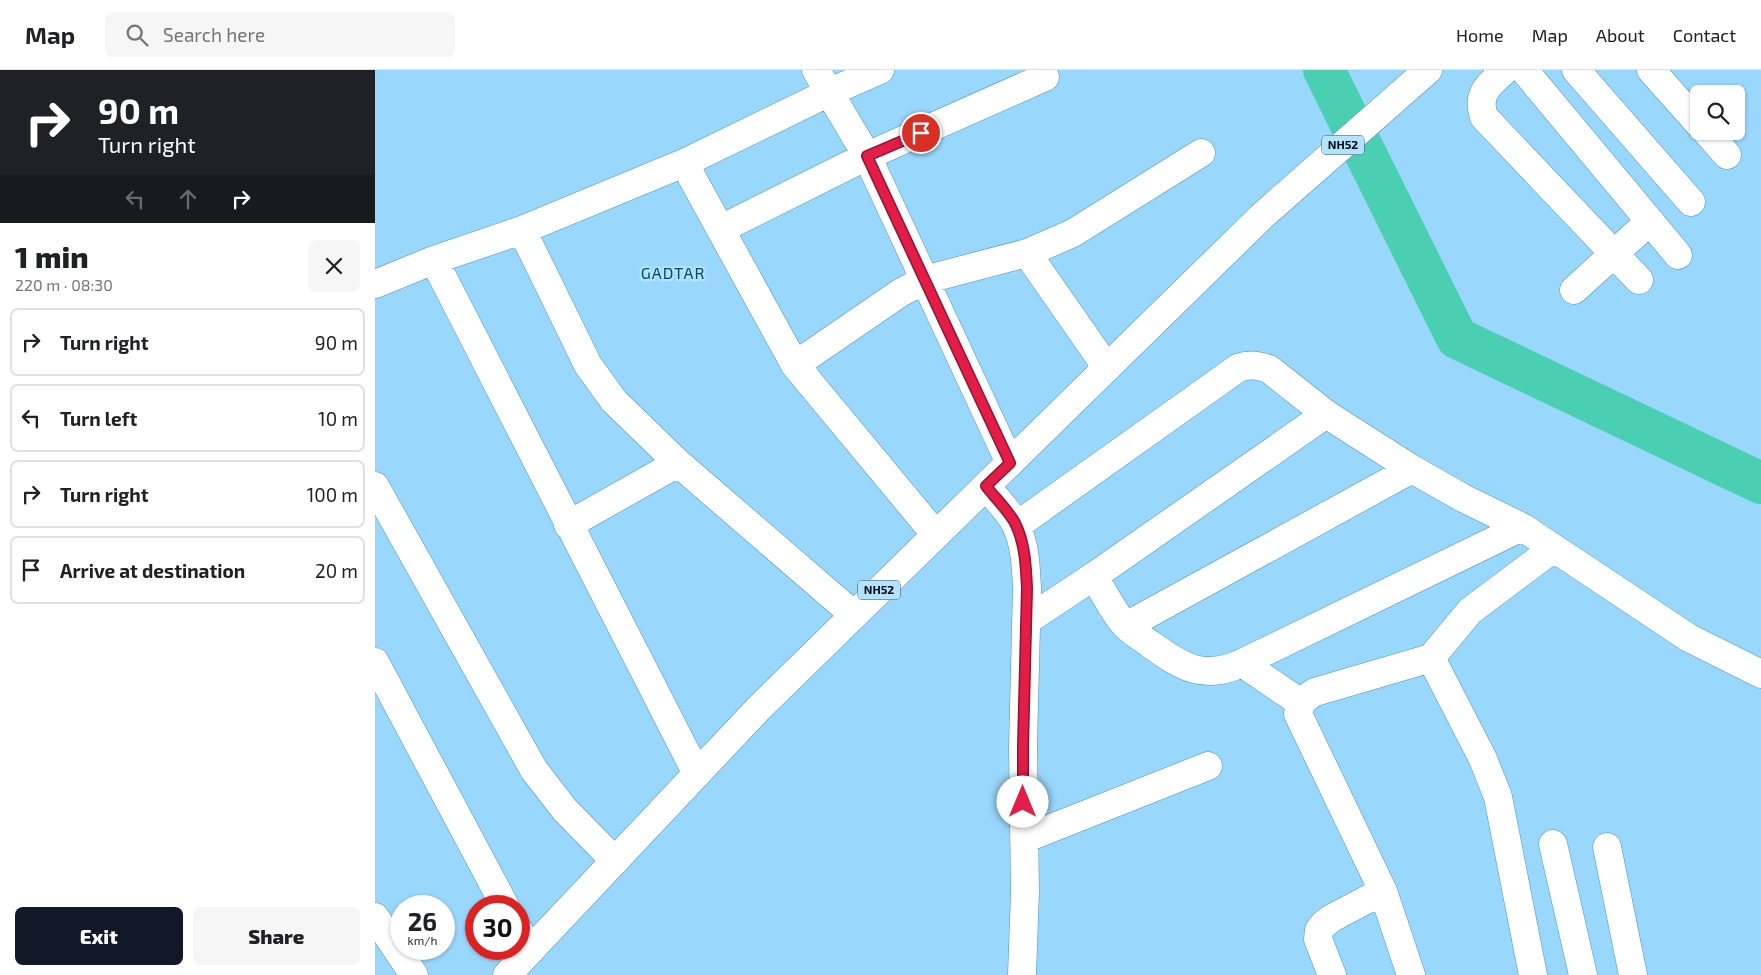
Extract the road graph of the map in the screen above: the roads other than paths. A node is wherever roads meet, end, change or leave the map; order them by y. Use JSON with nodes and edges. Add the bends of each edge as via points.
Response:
{"nodes":[{"id":1,"x":880,"y":70,"type":"edge"},
{"id":2,"x":1505,"y":70,"type":"edge"},
{"id":3,"x":1524,"y":70,"type":"edge"},
{"id":4,"x":1576,"y":70,"type":"edge"},
{"id":5,"x":1651,"y":70,"type":"edge"},
{"id":6,"x":1425,"y":72,"type":"edge"},
{"id":7,"x":1045,"y":77,"type":"dead end"},
{"id":8,"x":823,"y":81,"type":"edge"},
{"id":9,"x":1690,"y":114,"type":"edge"},
{"id":10,"x":1714,"y":140,"type":"edge"},
{"id":11,"x":1201,"y":153,"type":"dead end"},
{"id":12,"x":1727,"y":155,"type":"dead end"},
{"id":13,"x":867,"y":156,"type":"junction"},
{"id":14,"x":684,"y":163,"type":"junction"},
{"id":15,"x":1691,"y":202,"type":"dead end"},
{"id":16,"x":1650,"y":221,"type":"junction"},
{"id":17,"x":721,"y":229,"type":"junction"},
{"id":18,"x":522,"y":230,"type":"junction"},
{"id":19,"x":1027,"y":253,"type":"junction"},
{"id":20,"x":1615,"y":254,"type":"junction"},
{"id":21,"x":1678,"y":256,"type":"dead end"},
{"id":22,"x":434,"y":260,"type":"junction"},
{"id":23,"x":924,"y":280,"type":"junction"},
{"id":24,"x":1639,"y":280,"type":"dead end"},
{"id":25,"x":375,"y":284,"type":"edge"},
{"id":26,"x":1574,"y":290,"type":"dead end"},
{"id":27,"x":795,"y":365,"type":"junction"},
{"id":28,"x":1107,"y":368,"type":"junction"},
{"id":29,"x":1326,"y":414,"type":"junction"},
{"id":30,"x":678,"y":463,"type":"junction"},
{"id":31,"x":1010,"y":463,"type":"junction"},
{"id":32,"x":1412,"y":470,"type":"junction"},
{"id":33,"x":375,"y":486,"type":"edge"},
{"id":34,"x":986,"y":486,"type":"junction"},
{"id":35,"x":568,"y":525,"type":"junction"},
{"id":36,"x":1016,"y":526,"type":"junction"},
{"id":37,"x":1522,"y":527,"type":"junction"},
{"id":38,"x":936,"y":535,"type":"junction"},
{"id":39,"x":1554,"y":548,"type":"junction"},
{"id":40,"x":1094,"y":576,"type":"junction"},
{"id":41,"x":854,"y":615,"type":"junction"},
{"id":42,"x":1026,"y":621,"type":"junction"},
{"id":43,"x":1126,"y":626,"type":"junction"},
{"id":44,"x":1431,"y":658,"type":"junction"},
{"id":45,"x":375,"y":662,"type":"edge"},
{"id":46,"x":1242,"y":663,"type":"junction"},
{"id":47,"x":1761,"y":674,"type":"edge"},
{"id":48,"x":1301,"y":703,"type":"junction"},
{"id":49,"x":1209,"y":766,"type":"dead end"},
{"id":50,"x":697,"y":774,"type":"junction"},
{"id":51,"x":1024,"y":839,"type":"junction"},
{"id":52,"x":1553,"y":844,"type":"dead end"},
{"id":53,"x":1607,"y":847,"type":"dead end"},
{"id":54,"x":615,"y":861,"type":"junction"},
{"id":55,"x":1383,"y":891,"type":"junction"},
{"id":56,"x":499,"y":895,"type":"edge"},
{"id":57,"x":375,"y":917,"type":"edge"},
{"id":58,"x":530,"y":936,"type":"edge"},
{"id":59,"x":514,"y":960,"type":"edge"},
{"id":60,"x":1018,"y":974,"type":"edge"},
{"id":61,"x":414,"y":975,"type":"edge"},
{"id":62,"x":507,"y":975,"type":"edge"},
{"id":63,"x":1332,"y":975,"type":"edge"},
{"id":64,"x":1411,"y":975,"type":"edge"},
{"id":65,"x":1533,"y":975,"type":"edge"},
{"id":66,"x":1583,"y":975,"type":"edge"},
{"id":67,"x":1633,"y":975,"type":"edge"}],
"edges":[{"from":1,"to":8,"type":"main road"},
{"from":2,"to":20,"type":"main road","via":[[1482,96],[1480,106],[1484,117]]},
{"from":3,"to":16,"type":"main road"},
{"from":4,"to":15,"type":"main road"},
{"from":5,"to":9,"type":"main road"},
{"from":6,"to":28,"type":"main road","number":"NH52","via":[[1262,216]]},
{"from":7,"to":13,"type":"main road"},
{"from":8,"to":13,"type":"main road"},
{"from":8,"to":14,"type":"main road"},
{"from":10,"to":12,"type":"main road"},
{"from":11,"to":19,"type":"main road","via":[[1073,233]]},
{"from":13,"to":17,"type":"main road"},
{"from":13,"to":23,"type":"main road"},
{"from":14,"to":17,"type":"main road"},
{"from":14,"to":18,"type":"main road"},
{"from":16,"to":20,"type":"main road"},
{"from":16,"to":21,"type":"main road"},
{"from":17,"to":27,"type":"main road"},
{"from":18,"to":22,"type":"main road"},
{"from":18,"to":30,"type":"main road","via":[[596,378],[614,402]]},
{"from":19,"to":23,"type":"main road"},
{"from":19,"to":28,"type":"main road"},
{"from":20,"to":24,"type":"main road"},
{"from":20,"to":26,"type":"main road"},
{"from":22,"to":25,"type":"main road"},
{"from":22,"to":35,"type":"main road"},
{"from":23,"to":27,"type":"main road"},
{"from":23,"to":31,"type":"main road"},
{"from":27,"to":38,"type":"main road"},
{"from":28,"to":31,"type":"main road","number":"NH52"},
{"from":29,"to":32,"type":"main road"},
{"from":29,"to":36,"type":"main road","via":[[1269,369],[1259,365],[1238,368]]},
{"from":29,"to":40,"type":"main road"},
{"from":30,"to":35,"type":"main road"},
{"from":30,"to":41,"type":"main road"},
{"from":31,"to":34,"type":"main road","number":"NH52"},
{"from":32,"to":37,"type":"main road"},
{"from":32,"to":43,"type":"main road"},
{"from":33,"to":54,"type":"main road","via":[[533,770],[565,810]]},
{"from":34,"to":36,"type":"main road"},
{"from":34,"to":38,"type":"main road","number":"NH52"},
{"from":35,"to":50,"type":"main road"},
{"from":36,"to":42,"type":"main road","via":[[1026,563]]},
{"from":37,"to":39,"type":"main road"},
{"from":37,"to":46,"type":"main road"},
{"from":38,"to":41,"type":"main road","number":"NH52"},
{"from":39,"to":44,"type":"main road","via":[[1470,611]]},
{"from":39,"to":47,"type":"main road","via":[[1689,638]]},
{"from":40,"to":42,"type":"main road"},
{"from":40,"to":43,"type":"main road"},
{"from":41,"to":50,"type":"main road","number":"NH52"},
{"from":42,"to":51,"type":"main road"},
{"from":43,"to":46,"type":"main road","via":[[1175,662],[1201,671],[1223,670]]},
{"from":44,"to":48,"type":"main road","via":[[1315,692]]},
{"from":44,"to":65,"type":"main road","via":[[1483,759],[1498,797]]},
{"from":45,"to":56,"type":"main road"},
{"from":46,"to":48,"type":"main road"},
{"from":48,"to":55,"type":"main road","via":[[1298,714]]},
{"from":49,"to":51,"type":"main road"},
{"from":50,"to":54,"type":"main road","number":"NH52"},
{"from":51,"to":60,"type":"main road","via":[[1025,892]]},
{"from":52,"to":66,"type":"main road"},
{"from":53,"to":67,"type":"main road"},
{"from":54,"to":58,"type":"main road","number":"NH52"},
{"from":55,"to":63,"type":"main road","via":[[1332,918],[1319,930],[1318,939]]},
{"from":55,"to":64,"type":"main road"},
{"from":57,"to":61,"type":"main road"},
{"from":59,"to":62,"type":"main road","number":"NH52"}]}
